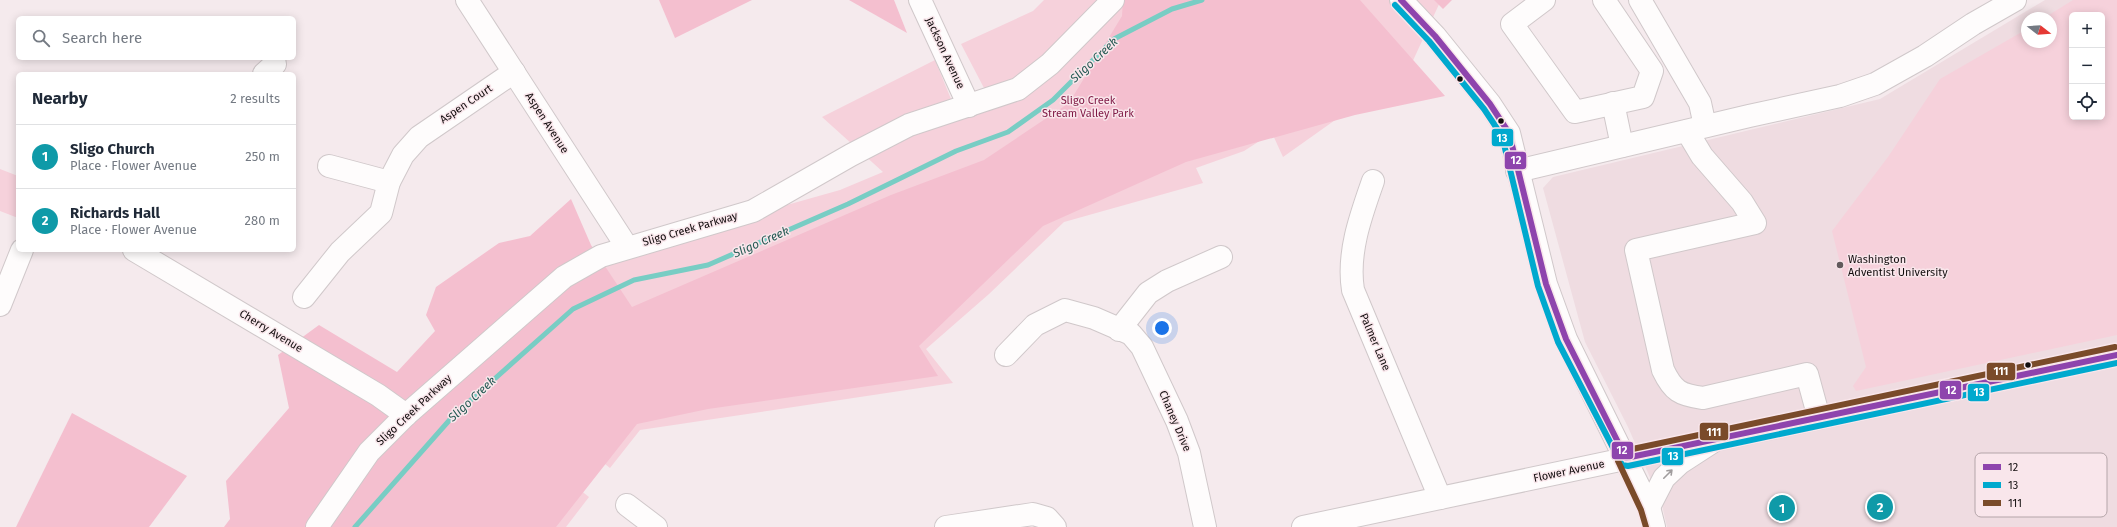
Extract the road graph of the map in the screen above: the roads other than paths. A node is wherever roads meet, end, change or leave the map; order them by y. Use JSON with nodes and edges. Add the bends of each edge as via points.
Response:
{"nodes":[{"id":1,"x":467,"y":0,"type":"edge"},
{"id":2,"x":920,"y":0,"type":"edge"},
{"id":3,"x":1113,"y":0,"type":"edge"},
{"id":4,"x":1401,"y":0,"type":"edge"},
{"id":5,"x":1544,"y":0,"type":"edge"},
{"id":6,"x":1631,"y":0,"type":"edge"},
{"id":7,"x":1640,"y":0,"type":"edge"},
{"id":8,"x":2015,"y":0,"type":"edge"},
{"id":9,"x":1608,"y":6,"type":"edge"},
{"id":10,"x":514,"y":72,"type":"junction"},
{"id":11,"x":1613,"y":104,"type":"junction"},
{"id":12,"x":969,"y":106,"type":"junction"},
{"id":13,"x":1696,"y":129,"type":"junction"},
{"id":14,"x":1622,"y":146,"type":"junction"},
{"id":15,"x":329,"y":166,"type":"dead end"},
{"id":16,"x":1517,"y":171,"type":"junction"},
{"id":17,"x":1373,"y":181,"type":"dead end"},
{"id":18,"x":389,"y":182,"type":"junction"},
{"id":19,"x":627,"y":247,"type":"junction"},
{"id":20,"x":21,"y":252,"type":"edge"},
{"id":21,"x":137,"y":252,"type":"edge"},
{"id":22,"x":1221,"y":257,"type":"dead end"},
{"id":23,"x":304,"y":297,"type":"dead end"},
{"id":24,"x":0,"y":305,"type":"edge"},
{"id":25,"x":1119,"y":330,"type":"junction"},
{"id":26,"x":1006,"y":355,"type":"dead end"},
{"id":27,"x":2117,"y":356,"type":"edge"},
{"id":28,"x":406,"y":415,"type":"junction"},
{"id":29,"x":1819,"y":418,"type":"junction"},
{"id":30,"x":1717,"y":439,"type":"junction"},
{"id":31,"x":1626,"y":458,"type":"junction"},
{"id":32,"x":1440,"y":498,"type":"junction"},
{"id":33,"x":627,"y":505,"type":"dead end"},
{"id":34,"x":1652,"y":517,"type":"edge"},
{"id":35,"x":1374,"y":520,"type":"edge"},
{"id":36,"x":317,"y":527,"type":"edge"},
{"id":37,"x":656,"y":527,"type":"edge"},
{"id":38,"x":946,"y":527,"type":"edge"},
{"id":39,"x":1055,"y":527,"type":"edge"},
{"id":40,"x":1205,"y":527,"type":"edge"},
{"id":41,"x":1303,"y":527,"type":"edge"}],
"edges":[{"from":1,"to":10,"type":"street","name":"Aspen Avenue"},
{"from":2,"to":12,"type":"street","name":"Jackson Avenue"},
{"from":3,"to":12,"type":"street","name":"Sligo Creek Parkway","via":[[1050,64],[1018,88]]},
{"from":4,"to":16,"type":"street","via":[[1435,36],[1490,104],[1509,133]]},
{"from":5,"to":11,"type":"street","via":[[1512,24],[1575,112]]},
{"from":6,"to":9,"type":"street"},
{"from":7,"to":13,"type":"street","via":[[1700,102]]},
{"from":8,"to":13,"type":"street","via":[[1875,84],[1840,96]]},
{"from":9,"to":11,"type":"street","via":[[1652,71],[1643,97]]},
{"from":10,"to":18,"type":"street","name":"Aspen Court","via":[[419,137],[403,155]]},
{"from":10,"to":19,"type":"street","name":"Aspen Avenue"},
{"from":11,"to":14,"type":"street"},
{"from":12,"to":19,"type":"street","name":"Sligo Creek Parkway","via":[[909,125],[851,154],[753,211]]},
{"from":13,"to":14,"type":"street"},
{"from":13,"to":29,"type":"street","via":[[1702,156],[1742,202],[1755,223],[1636,250],[1664,370],[1671,386],[1688,396],[1703,398],[1807,374]]},
{"from":14,"to":16,"type":"street"},
{"from":15,"to":18,"type":"street"},
{"from":16,"to":31,"type":"street","via":[[1546,284],[1566,339]]},
{"from":17,"to":32,"type":"street","name":"Palmer Lane","via":[[1351,262],[1353,290]]},
{"from":18,"to":23,"type":"street","name":"Aspen Court","via":[[381,213],[340,252]]},
{"from":19,"to":28,"type":"street","name":"Sligo Creek Parkway","via":[[601,256],[564,277]]},
{"from":20,"to":24,"type":"street"},
{"from":21,"to":28,"type":"street","name":"Cherry Avenue","via":[[378,395]]},
{"from":22,"to":25,"type":"street","via":[[1167,281],[1148,293]]},
{"from":25,"to":26,"type":"street","name":"Chaney Drive","via":[[1094,318],[1066,310],[1035,325]]},
{"from":25,"to":40,"type":"street","name":"Chaney Drive","via":[[1131,334],[1142,347],[1177,421],[1189,453]]},
{"from":27,"to":29,"type":"street","name":"Flower Avenue"},
{"from":28,"to":36,"type":"street","name":"Sligo Creek Parkway","via":[[370,452]]},
{"from":29,"to":30,"type":"street","name":"Flower Avenue"},
{"from":30,"to":31,"type":"street","name":"Flower Avenue"},
{"from":34,"to":30,"type":"street","one_way":true,"via":[[1664,478],[1680,463]]},
{"from":31,"to":32,"type":"street","name":"Flower Avenue"},
{"from":31,"to":34,"type":"street"},
{"from":32,"to":35,"type":"street","name":"Flower Avenue"},
{"from":33,"to":37,"type":"street"},
{"from":35,"to":41,"type":"street","name":"Flower Avenue"},
{"from":38,"to":39,"type":"street","via":[[1033,514],[1047,518]]}]}
